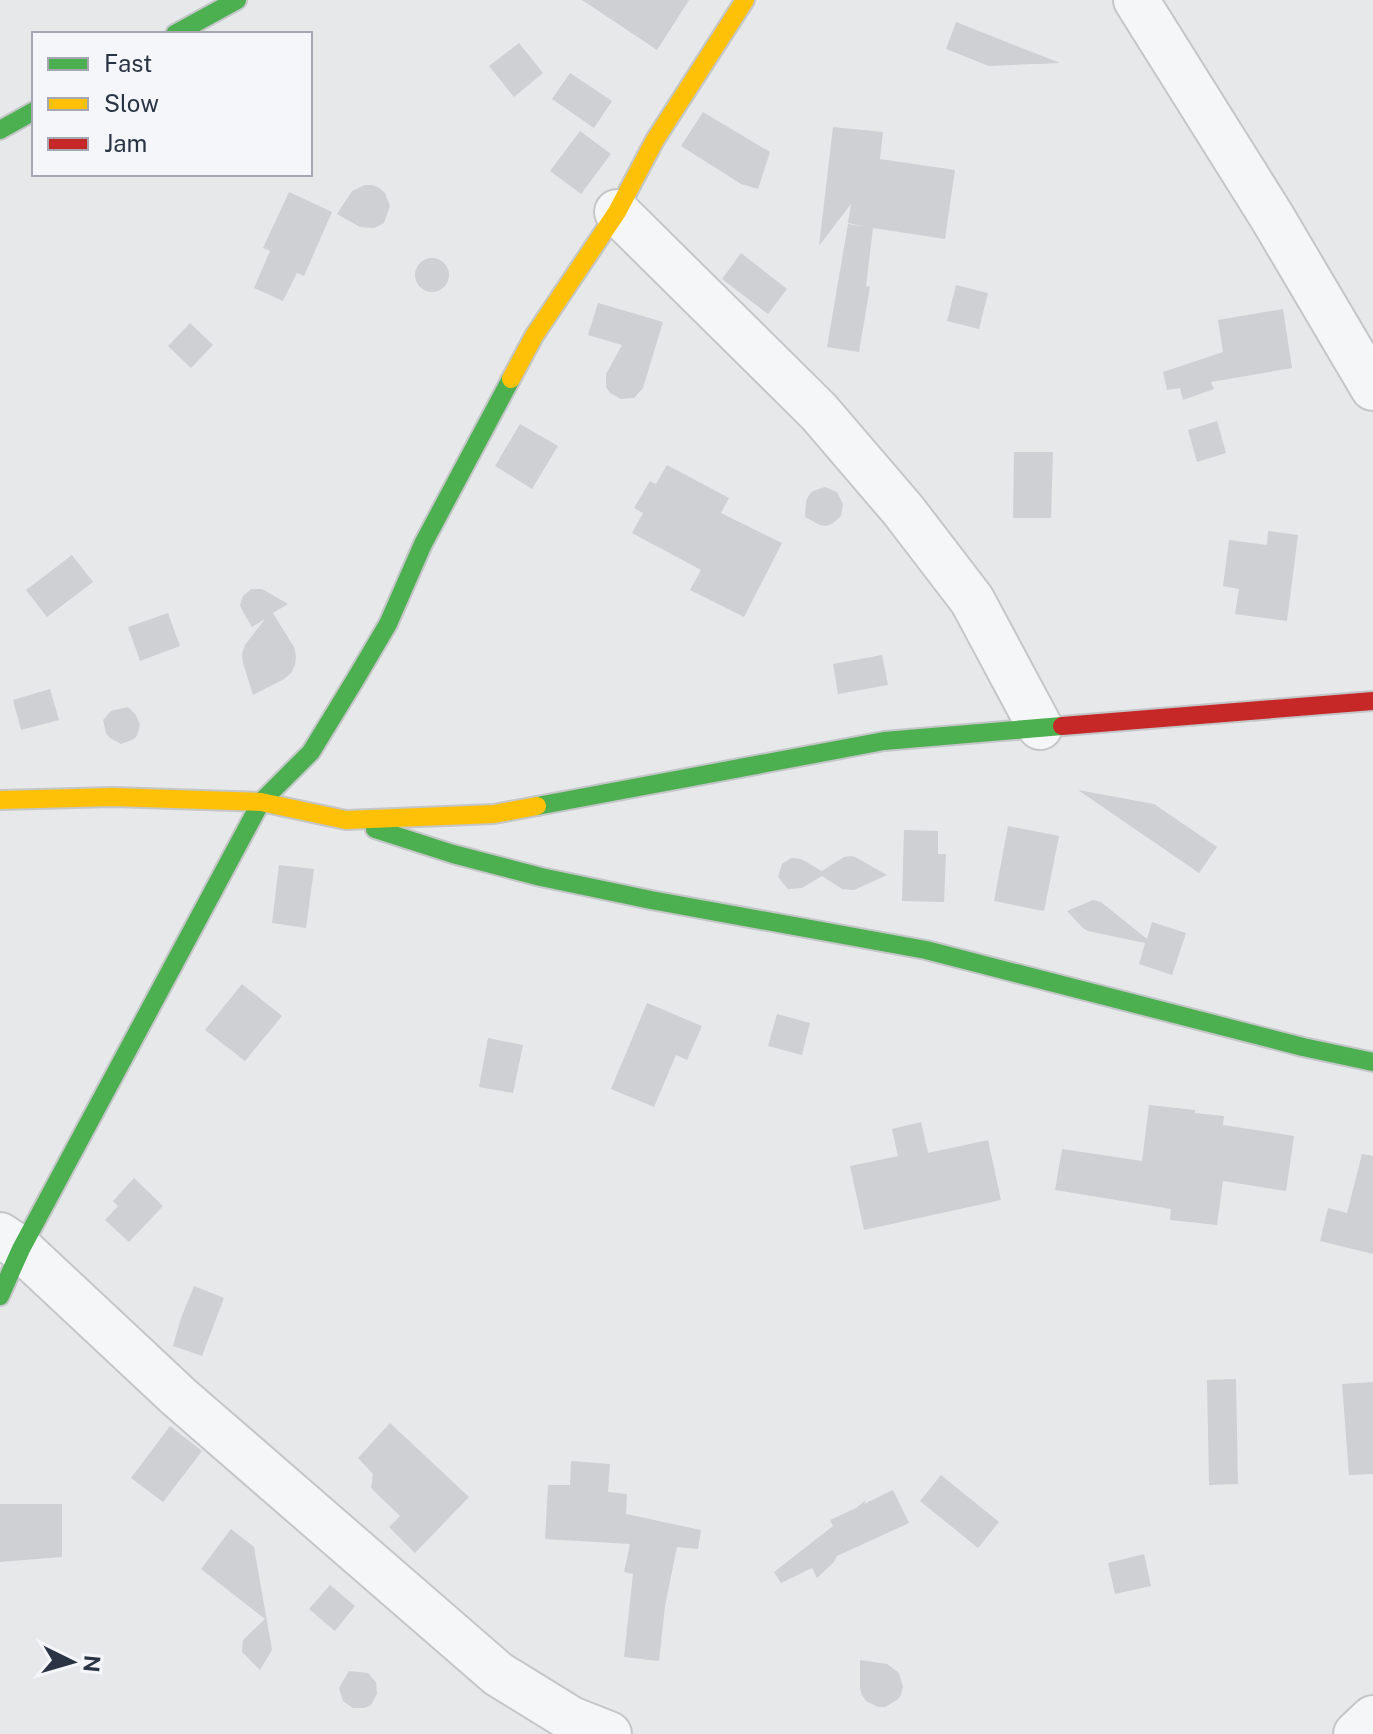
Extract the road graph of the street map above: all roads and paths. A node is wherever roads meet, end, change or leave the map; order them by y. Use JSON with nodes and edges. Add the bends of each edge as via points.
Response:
{"nodes":[{"id":1,"x":237,"y":0,"type":"edge"},
{"id":2,"x":745,"y":0,"type":"edge"},
{"id":3,"x":1136,"y":0,"type":"edge"},
{"id":4,"x":179,"y":32,"type":"edge"},
{"id":5,"x":32,"y":112,"type":"edge"},
{"id":6,"x":0,"y":130,"type":"edge"},
{"id":7,"x":617,"y":212,"type":"junction"},
{"id":8,"x":1373,"y":388,"type":"edge"},
{"id":9,"x":1373,"y":701,"type":"edge"},
{"id":10,"x":1040,"y":727,"type":"junction"},
{"id":11,"x":0,"y":800,"type":"edge"},
{"id":12,"x":261,"y":802,"type":"junction"},
{"id":13,"x":346,"y":820,"type":"junction"},
{"id":14,"x":1373,"y":1062,"type":"edge"},
{"id":15,"x":11,"y":1242,"type":"edge"},
{"id":16,"x":0,"y":1296,"type":"edge"},
{"id":17,"x":1373,"y":1718,"type":"edge"},
{"id":18,"x":609,"y":1734,"type":"edge"},
{"id":19,"x":1356,"y":1734,"type":"edge"}],
"edges":[{"from":1,"to":4,"type":"street"},
{"from":2,"to":7,"type":"street","via":[[655,140]]},
{"from":3,"to":8,"type":"street"},
{"from":5,"to":6,"type":"street"},
{"from":7,"to":10,"type":"street","via":[[819,412],[903,510],[972,600]]},
{"from":7,"to":12,"type":"street","via":[[534,336],[355,680],[311,752]]},
{"from":9,"to":10,"type":"street"},
{"from":10,"to":13,"type":"street","via":[[884,741],[494,814]]},
{"from":11,"to":12,"type":"street"},
{"from":12,"to":13,"type":"street"},
{"from":12,"to":15,"type":"street"},
{"from":13,"to":14,"type":"street","via":[[541,877],[926,950]]},
{"from":15,"to":16,"type":"street"},
{"from":15,"to":18,"type":"street","via":[[179,1397],[498,1674],[571,1719]]},
{"from":17,"to":19,"type":"street"}]}
